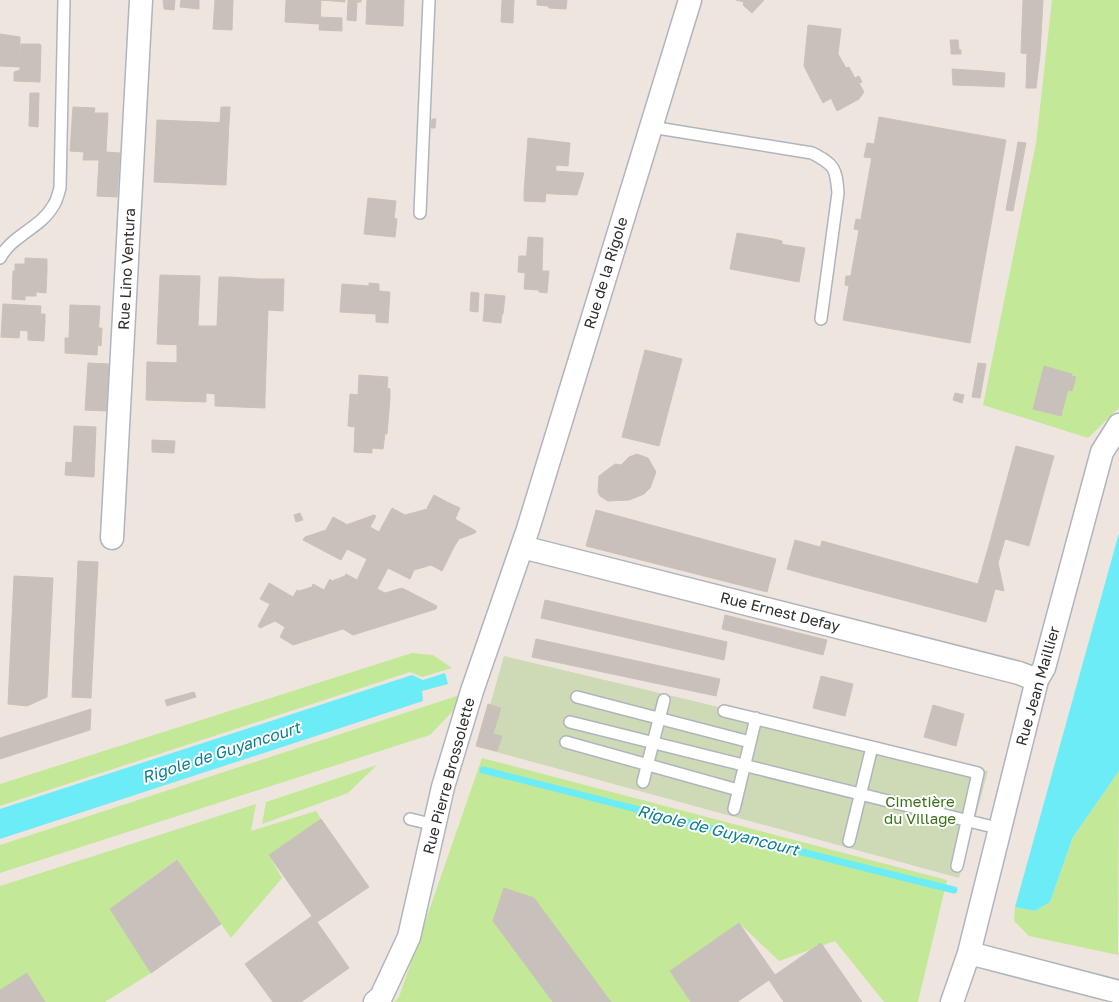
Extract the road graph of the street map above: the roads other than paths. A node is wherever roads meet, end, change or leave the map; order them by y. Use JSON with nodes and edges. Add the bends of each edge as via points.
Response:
{"nodes":[{"id":1,"x":64,"y":0,"type":"edge"},
{"id":2,"x":141,"y":0,"type":"edge"},
{"id":3,"x":429,"y":0,"type":"edge"},
{"id":4,"x":690,"y":0,"type":"edge"},
{"id":5,"x":651,"y":127,"type":"junction"},
{"id":6,"x":420,"y":213,"type":"dead end"},
{"id":7,"x":0,"y":258,"type":"edge"},
{"id":8,"x":821,"y":319,"type":"dead end"},
{"id":9,"x":1119,"y":425,"type":"edge"},
{"id":10,"x":112,"y":538,"type":"dead end"},
{"id":11,"x":522,"y":547,"type":"junction"},
{"id":12,"x":1037,"y":680,"type":"junction"},
{"id":13,"x":577,"y":697,"type":"dead end"},
{"id":14,"x":664,"y":700,"type":"dead end"},
{"id":15,"x":724,"y":711,"type":"dead end"},
{"id":16,"x":659,"y":718,"type":"junction"},
{"id":17,"x":756,"y":718,"type":"junction"},
{"id":18,"x":570,"y":722,"type":"dead end"},
{"id":19,"x":566,"y":742,"type":"dead end"},
{"id":20,"x":653,"y":742,"type":"junction"},
{"id":21,"x":750,"y":742,"type":"junction"},
{"id":22,"x":872,"y":747,"type":"junction"},
{"id":23,"x":647,"y":765,"type":"junction"},
{"id":24,"x":744,"y":765,"type":"junction"},
{"id":25,"x":643,"y":782,"type":"dead end"},
{"id":26,"x":738,"y":790,"type":"junction"},
{"id":27,"x":861,"y":794,"type":"junction"},
{"id":28,"x":734,"y":809,"type":"dead end"},
{"id":29,"x":410,"y":819,"type":"dead end"},
{"id":30,"x":967,"y":820,"type":"junction"},
{"id":31,"x":435,"y":825,"type":"junction"},
{"id":32,"x":1001,"y":829,"type":"junction"},
{"id":33,"x":849,"y":841,"type":"dead end"},
{"id":34,"x":957,"y":866,"type":"dead end"},
{"id":35,"x":969,"y":953,"type":"junction"},
{"id":36,"x":1119,"y":992,"type":"edge"},
{"id":37,"x":375,"y":1002,"type":"edge"},
{"id":38,"x":952,"y":1002,"type":"edge"}],
"edges":[{"from":1,"to":7,"type":"lane","via":[[60,188],[54,206],[45,217],[4,249]]},
{"from":2,"to":10,"type":"street","name":"Rue Lino Ventura"},
{"from":3,"to":6,"type":"lane"},
{"from":4,"to":5,"type":"street","name":"Rue de la Rigole"},
{"from":5,"to":8,"type":"lane","via":[[812,153],[836,172],[838,193]]},
{"from":5,"to":11,"type":"street","name":"Rue de la Rigole"},
{"from":9,"to":12,"type":"street","name":"Rue Jean Maillier","via":[[1102,452],[1044,668]]},
{"from":11,"to":12,"type":"street","name":"Rue Ernest Defay"},
{"from":11,"to":31,"type":"street","name":"Rue Pierre Brossolette","via":[[472,691]]},
{"from":12,"to":32,"type":"street","name":"Rue Jean Maillier"},
{"from":13,"to":16,"type":"lane"},
{"from":14,"to":16,"type":"lane"},
{"from":15,"to":17,"type":"lane"},
{"from":16,"to":20,"type":"lane"},
{"from":16,"to":21,"type":"lane"},
{"from":17,"to":21,"type":"lane"},
{"from":17,"to":22,"type":"lane"},
{"from":18,"to":20,"type":"lane"},
{"from":19,"to":23,"type":"lane"},
{"from":20,"to":23,"type":"lane"},
{"from":20,"to":24,"type":"lane"},
{"from":21,"to":24,"type":"lane"},
{"from":22,"to":27,"type":"lane"},
{"from":22,"to":30,"type":"lane","via":[[978,773]]},
{"from":23,"to":25,"type":"lane"},
{"from":23,"to":26,"type":"lane"},
{"from":24,"to":26,"type":"lane"},
{"from":24,"to":27,"type":"lane"},
{"from":26,"to":28,"type":"lane"},
{"from":27,"to":30,"type":"lane"},
{"from":27,"to":33,"type":"lane"},
{"from":29,"to":31,"type":"lane"},
{"from":30,"to":32,"type":"lane"},
{"from":30,"to":34,"type":"lane"},
{"from":31,"to":37,"type":"street","name":"Rue Pierre Brossolette","via":[[409,937]]},
{"from":32,"to":35,"type":"street","name":"Rue Jean Maillier"},
{"from":35,"to":36,"type":"street"},
{"from":35,"to":38,"type":"street","name":"Rue Jean Maillier"}]}
